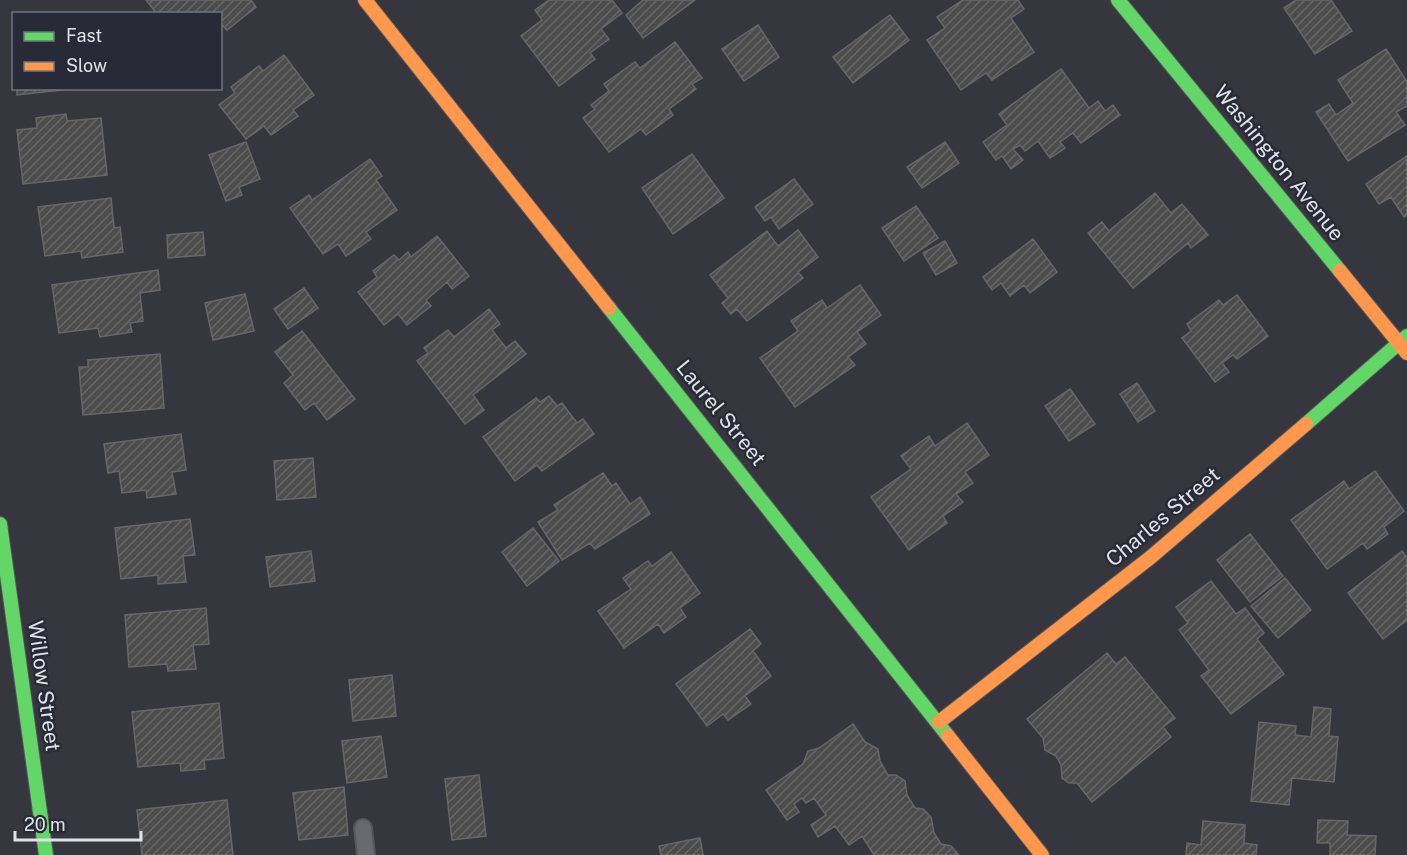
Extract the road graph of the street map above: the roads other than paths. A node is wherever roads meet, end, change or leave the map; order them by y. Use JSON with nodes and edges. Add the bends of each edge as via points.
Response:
{"nodes":[{"id":1,"x":365,"y":0,"type":"edge"},
{"id":2,"x":1118,"y":0,"type":"edge"},
{"id":3,"x":1404,"y":344,"type":"edge"},
{"id":4,"x":0,"y":524,"type":"edge"},
{"id":5,"x":939,"y":722,"type":"junction"},
{"id":6,"x":363,"y":828,"type":"dead end"},
{"id":7,"x":46,"y":855,"type":"edge"},
{"id":8,"x":366,"y":855,"type":"edge"},
{"id":9,"x":1042,"y":855,"type":"edge"}],
"edges":[{"from":1,"to":5,"type":"street","name":"Laurel Street"},
{"from":2,"to":3,"type":"street","name":"Washington Avenue"},
{"from":3,"to":5,"type":"street","name":"Charles Street","via":[[1151,557]]},
{"from":4,"to":7,"type":"street","name":"Willow Street"},
{"from":5,"to":9,"type":"street","name":"Laurel Street"},
{"from":6,"to":8,"type":"lane"}]}
